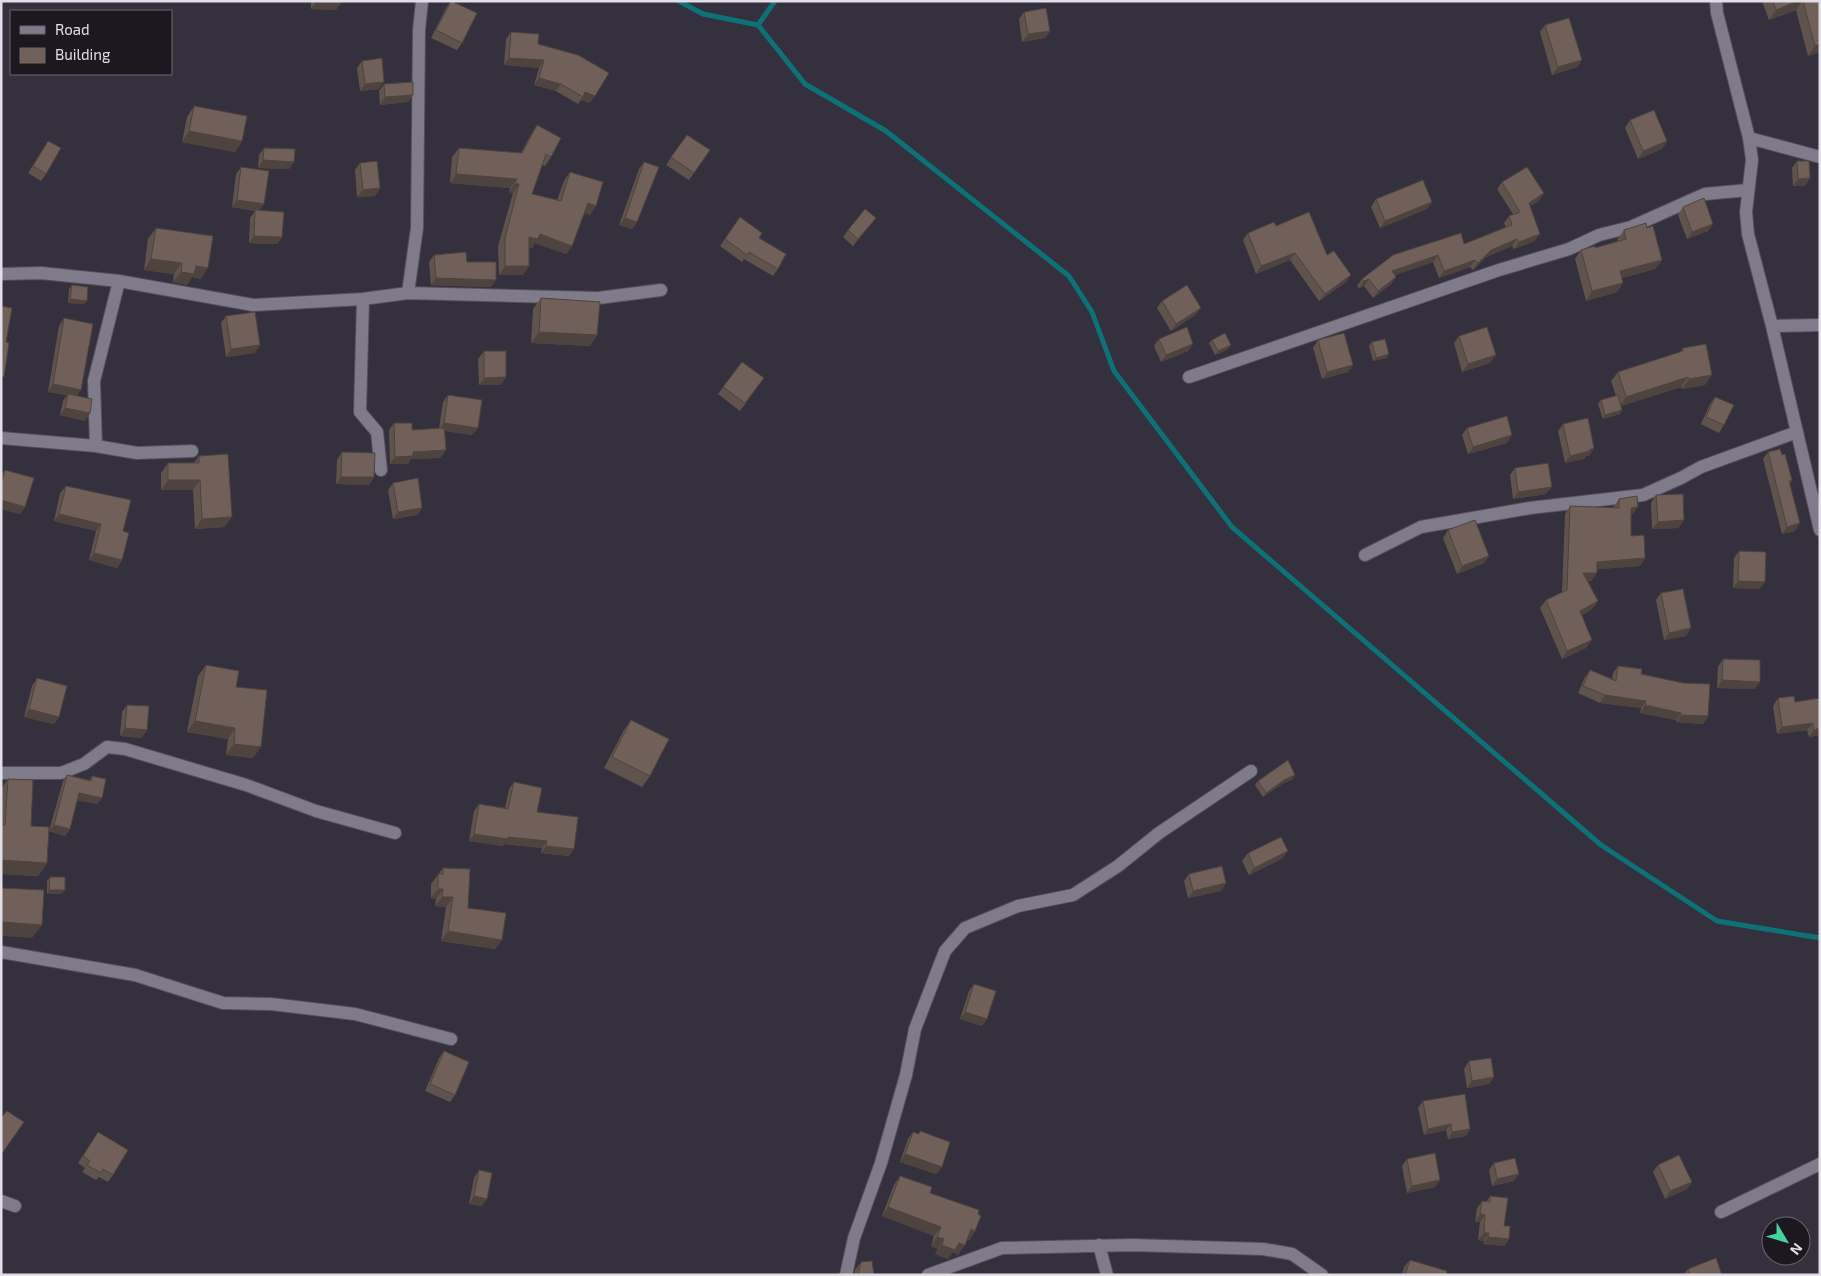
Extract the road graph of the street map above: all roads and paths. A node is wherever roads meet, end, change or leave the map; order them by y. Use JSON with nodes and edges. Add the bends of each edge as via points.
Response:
{"nodes":[{"id":1,"x":422,"y":1,"type":"edge"},
{"id":2,"x":1716,"y":1,"type":"edge"},
{"id":3,"x":1749,"y":138,"type":"junction"},
{"id":4,"x":1820,"y":157,"type":"edge"},
{"id":5,"x":1748,"y":190,"type":"junction"},
{"id":6,"x":1,"y":274,"type":"edge"},
{"id":7,"x":119,"y":281,"type":"junction"},
{"id":8,"x":661,"y":290,"type":"dead end"},
{"id":9,"x":408,"y":294,"type":"junction"},
{"id":10,"x":363,"y":299,"type":"junction"},
{"id":11,"x":1820,"y":325,"type":"edge"},
{"id":12,"x":1772,"y":326,"type":"junction"},
{"id":13,"x":1189,"y":378,"type":"dead end"},
{"id":14,"x":1797,"y":432,"type":"junction"},
{"id":15,"x":1,"y":438,"type":"edge"},
{"id":16,"x":96,"y":446,"type":"junction"},
{"id":17,"x":192,"y":451,"type":"dead end"},
{"id":18,"x":381,"y":470,"type":"dead end"},
{"id":19,"x":1820,"y":530,"type":"edge"},
{"id":20,"x":1365,"y":555,"type":"dead end"},
{"id":21,"x":1251,"y":771,"type":"dead end"},
{"id":22,"x":1,"y":773,"type":"edge"},
{"id":23,"x":395,"y":833,"type":"dead end"},
{"id":24,"x":1,"y":952,"type":"edge"},
{"id":25,"x":451,"y":1039,"type":"dead end"},
{"id":26,"x":1820,"y":1164,"type":"edge"},
{"id":27,"x":1,"y":1201,"type":"edge"},
{"id":28,"x":15,"y":1206,"type":"dead end"},
{"id":29,"x":1721,"y":1212,"type":"dead end"},
{"id":30,"x":1099,"y":1245,"type":"junction"},
{"id":31,"x":846,"y":1275,"type":"edge"},
{"id":32,"x":928,"y":1275,"type":"edge"},
{"id":33,"x":1107,"y":1275,"type":"edge"},
{"id":34,"x":1322,"y":1275,"type":"edge"}],
"edges":[{"from":1,"to":9,"type":"street","via":[[417,228]]},
{"from":2,"to":3,"type":"street"},
{"from":3,"to":4,"type":"street"},
{"from":3,"to":5,"type":"street","via":[[1752,160]]},
{"from":5,"to":12,"type":"street","via":[[1748,234]]},
{"from":5,"to":13,"type":"street","via":[[1705,194],[1569,250],[1499,270]]},
{"from":6,"to":7,"type":"street","via":[[41,273]]},
{"from":7,"to":10,"type":"street","via":[[253,305]]},
{"from":7,"to":16,"type":"street","via":[[94,381]]},
{"from":8,"to":9,"type":"street","via":[[598,298]]},
{"from":9,"to":10,"type":"street"},
{"from":10,"to":18,"type":"street","via":[[360,412],[376,432]]},
{"from":11,"to":12,"type":"street"},
{"from":12,"to":14,"type":"street"},
{"from":14,"to":19,"type":"street"},
{"from":14,"to":20,"type":"street","via":[[1701,467],[1643,495],[1530,508],[1421,527]]},
{"from":15,"to":16,"type":"street"},
{"from":16,"to":17,"type":"street","via":[[137,453]]},
{"from":21,"to":31,"type":"street","via":[[1073,895],[1018,906],[965,928],[945,951],[916,1029],[901,1093],[881,1163],[854,1238]]},
{"from":22,"to":23,"type":"street","via":[[61,773],[84,764],[108,747],[125,749]]},
{"from":24,"to":25,"type":"street","via":[[134,975],[223,1003],[271,1004],[355,1014]]},
{"from":26,"to":29,"type":"street"},
{"from":27,"to":28,"type":"street"},
{"from":30,"to":32,"type":"street","via":[[1002,1248]]},
{"from":30,"to":33,"type":"street"},
{"from":30,"to":34,"type":"street","via":[[1263,1249],[1292,1254]]}]}
